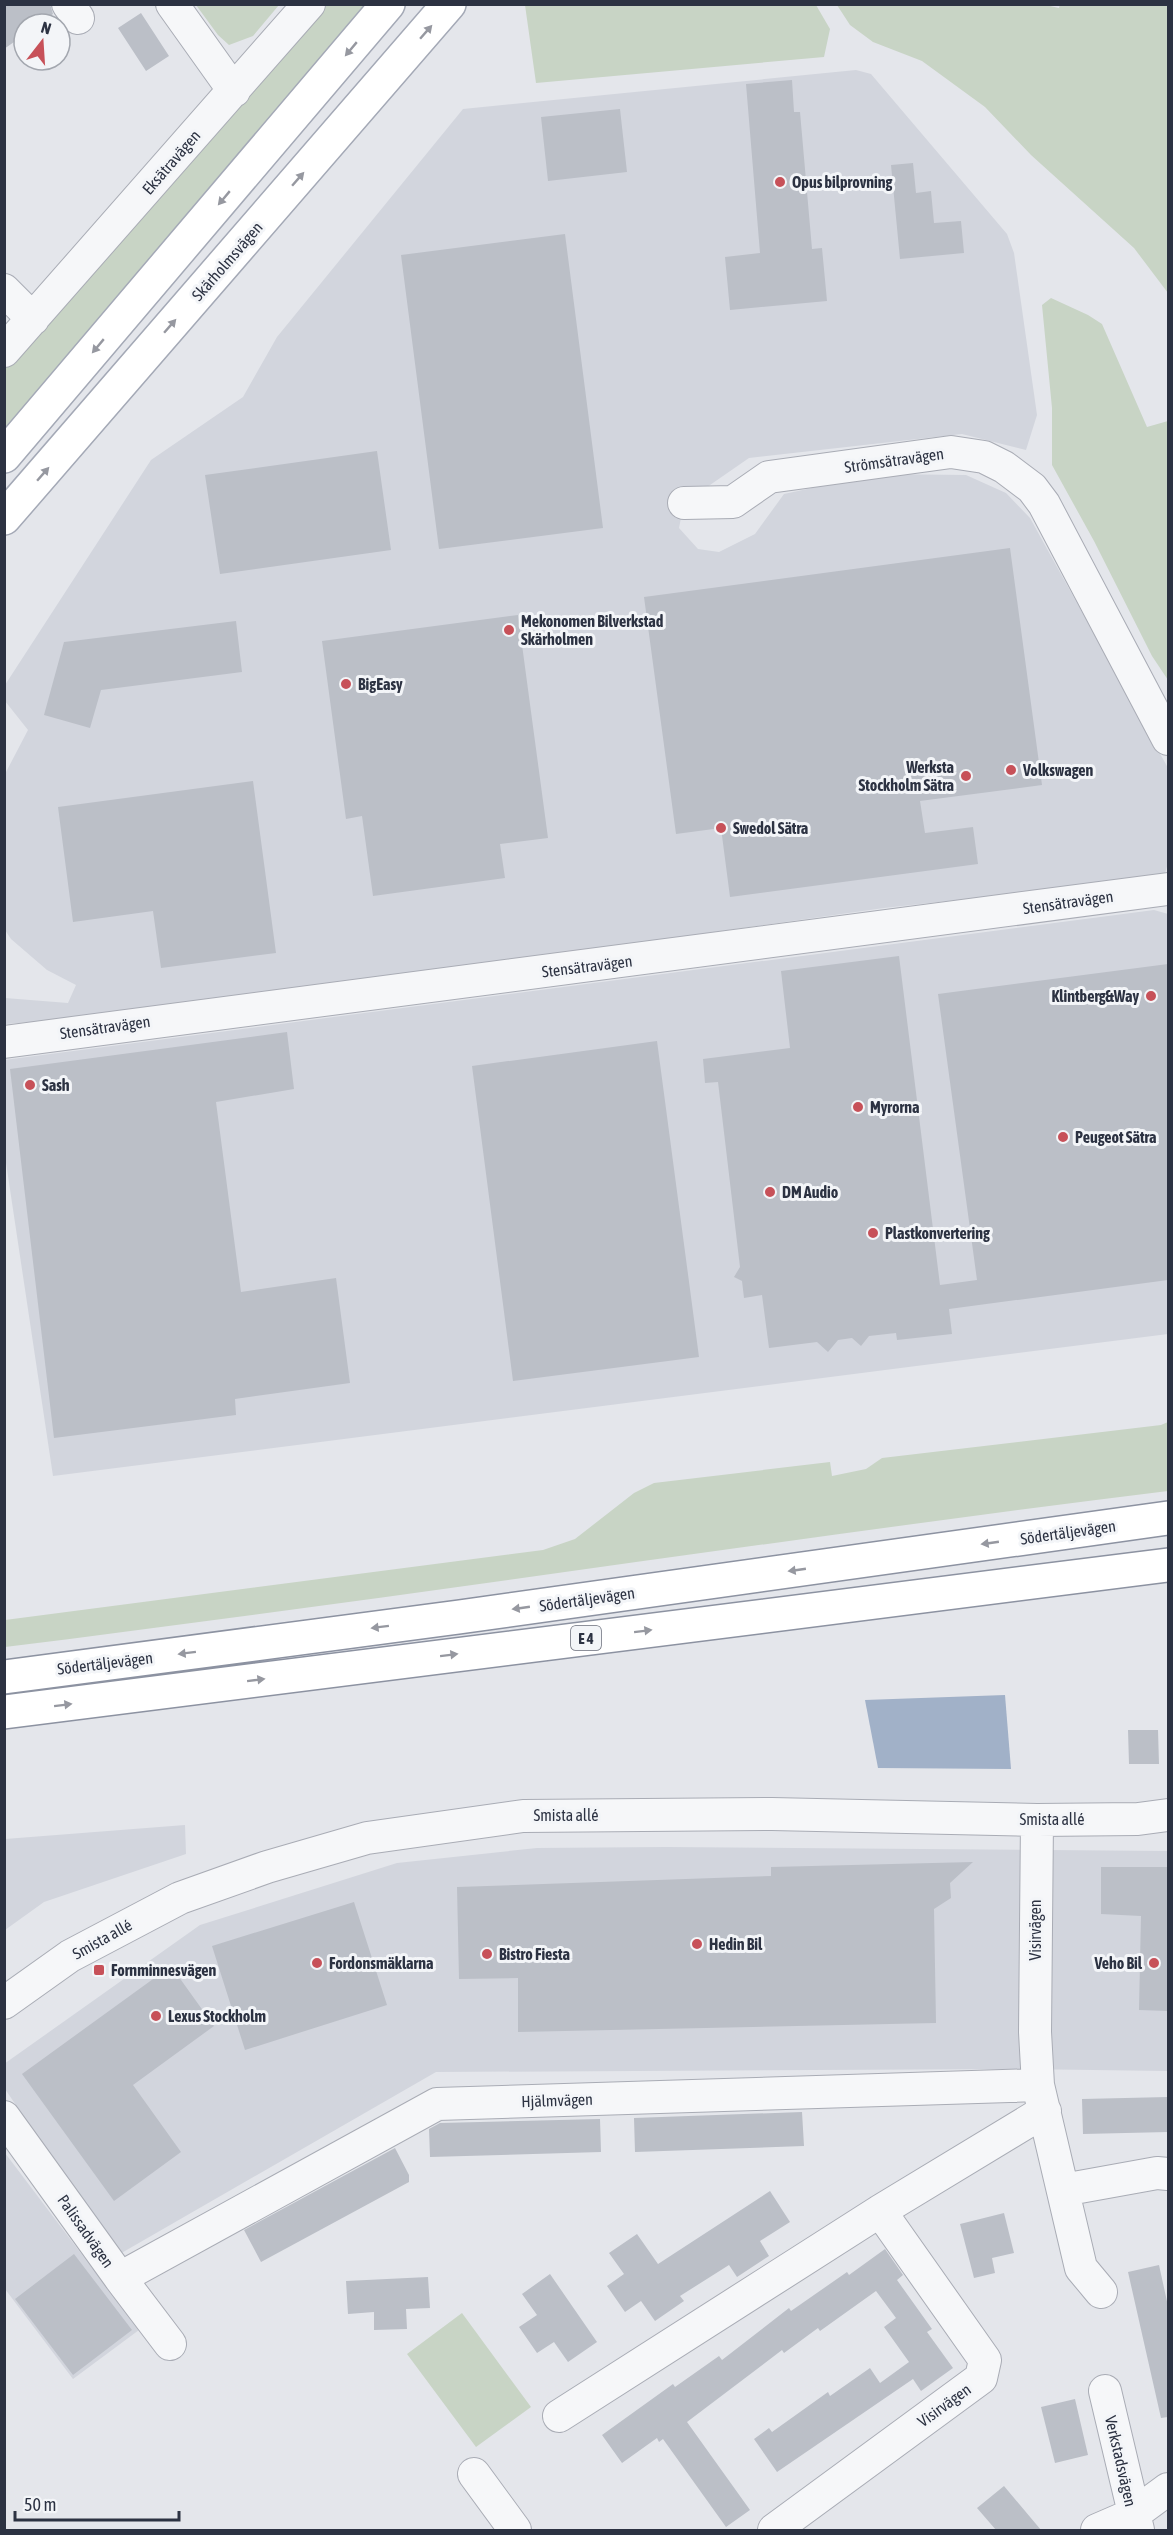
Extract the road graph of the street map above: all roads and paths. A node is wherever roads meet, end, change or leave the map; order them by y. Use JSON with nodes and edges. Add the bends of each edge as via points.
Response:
{"nodes":[{"id":1,"x":172,"y":4,"type":"edge"},
{"id":2,"x":309,"y":4,"type":"edge"},
{"id":3,"x":388,"y":4,"type":"edge"},
{"id":4,"x":449,"y":4,"type":"edge"},
{"id":5,"x":234,"y":91,"type":"junction"},
{"id":6,"x":4,"y":290,"type":"edge"},
{"id":7,"x":33,"y":319,"type":"junction"},
{"id":8,"x":4,"y":351,"type":"edge"},
{"id":9,"x":4,"y":456,"type":"edge"},
{"id":10,"x":684,"y":503,"type":"dead end"},
{"id":11,"x":4,"y":518,"type":"edge"},
{"id":12,"x":1168,"y":739,"type":"edge"},
{"id":13,"x":1168,"y":889,"type":"edge"},
{"id":14,"x":4,"y":1042,"type":"edge"},
{"id":15,"x":1168,"y":1518,"type":"edge"},
{"id":16,"x":1168,"y":1565,"type":"edge"},
{"id":17,"x":4,"y":1677,"type":"edge"},
{"id":18,"x":4,"y":1712,"type":"edge"},
{"id":19,"x":1168,"y":1815,"type":"edge"},
{"id":20,"x":1037,"y":1820,"type":"junction"},
{"id":21,"x":4,"y":2003,"type":"edge"},
{"id":22,"x":1042,"y":2098,"type":"junction"},
{"id":23,"x":4,"y":2117,"type":"edge"},
{"id":24,"x":1168,"y":2174,"type":"edge"},
{"id":25,"x":1063,"y":2190,"type":"junction"},
{"id":26,"x":880,"y":2211,"type":"junction"},
{"id":27,"x":120,"y":2278,"type":"junction"},
{"id":28,"x":1101,"y":2292,"type":"dead end"},
{"id":29,"x":170,"y":2344,"type":"dead end"},
{"id":30,"x":1105,"y":2391,"type":"dead end"},
{"id":31,"x":559,"y":2416,"type":"dead end"},
{"id":32,"x":474,"y":2474,"type":"dead end"},
{"id":33,"x":1168,"y":2489,"type":"edge"},
{"id":34,"x":1136,"y":2522,"type":"edge"},
{"id":35,"x":515,"y":2530,"type":"edge"},
{"id":36,"x":774,"y":2530,"type":"edge"},
{"id":37,"x":1097,"y":2530,"type":"edge"}],
"edges":[{"from":1,"to":5,"type":"street"},
{"from":2,"to":5,"type":"street","name":"Eksätravägen"},
{"from":3,"to":9,"type":"main road","one_way":true},
{"from":11,"to":4,"type":"main road","name":"Skärholmsvägen","one_way":true},
{"from":5,"to":7,"type":"street","name":"Eksätravägen"},
{"from":6,"to":7,"type":"street"},
{"from":7,"to":8,"type":"street","name":"Eksätravägen"},
{"from":10,"to":12,"type":"street","name":"Strömsätravägen","via":[[733,502],[769,477],[951,452],[984,457],[1005,466],[1032,488],[1044,504]]},
{"from":13,"to":14,"type":"street","name":"Stensätravägen"},
{"from":15,"to":17,"type":"main road","name":"Södertäljevägen","number":"E 4","one_way":true},
{"from":18,"to":16,"type":"main road","number":"E 4","one_way":true},
{"from":19,"to":20,"type":"street","name":"Smista allé"},
{"from":20,"to":21,"type":"street","name":"Smista allé","via":[[772,1814],[523,1816],[367,1838],[180,1898],[70,1956]]},
{"from":20,"to":22,"type":"street","name":"Visirvägen","via":[[1035,2032]]},
{"from":22,"to":25,"type":"street","name":"Visirvägen"},
{"from":22,"to":26,"type":"street"},
{"from":22,"to":27,"type":"street","name":"Hjälmvägen","via":[[437,2104]]},
{"from":23,"to":27,"type":"street","name":"Palissadvägen"},
{"from":24,"to":25,"type":"street"},
{"from":25,"to":28,"type":"street","name":"Visirvägen","via":[[1081,2268]]},
{"from":26,"to":31,"type":"street"},
{"from":26,"to":36,"type":"street","name":"Visirvägen","via":[[985,2360],[981,2378]]},
{"from":27,"to":29,"type":"street","name":"Palissadvägen"},
{"from":30,"to":34,"type":"street","name":"Verkstadsvägen"},
{"from":32,"to":35,"type":"street"},
{"from":33,"to":34,"type":"street"},
{"from":34,"to":37,"type":"street"}]}
